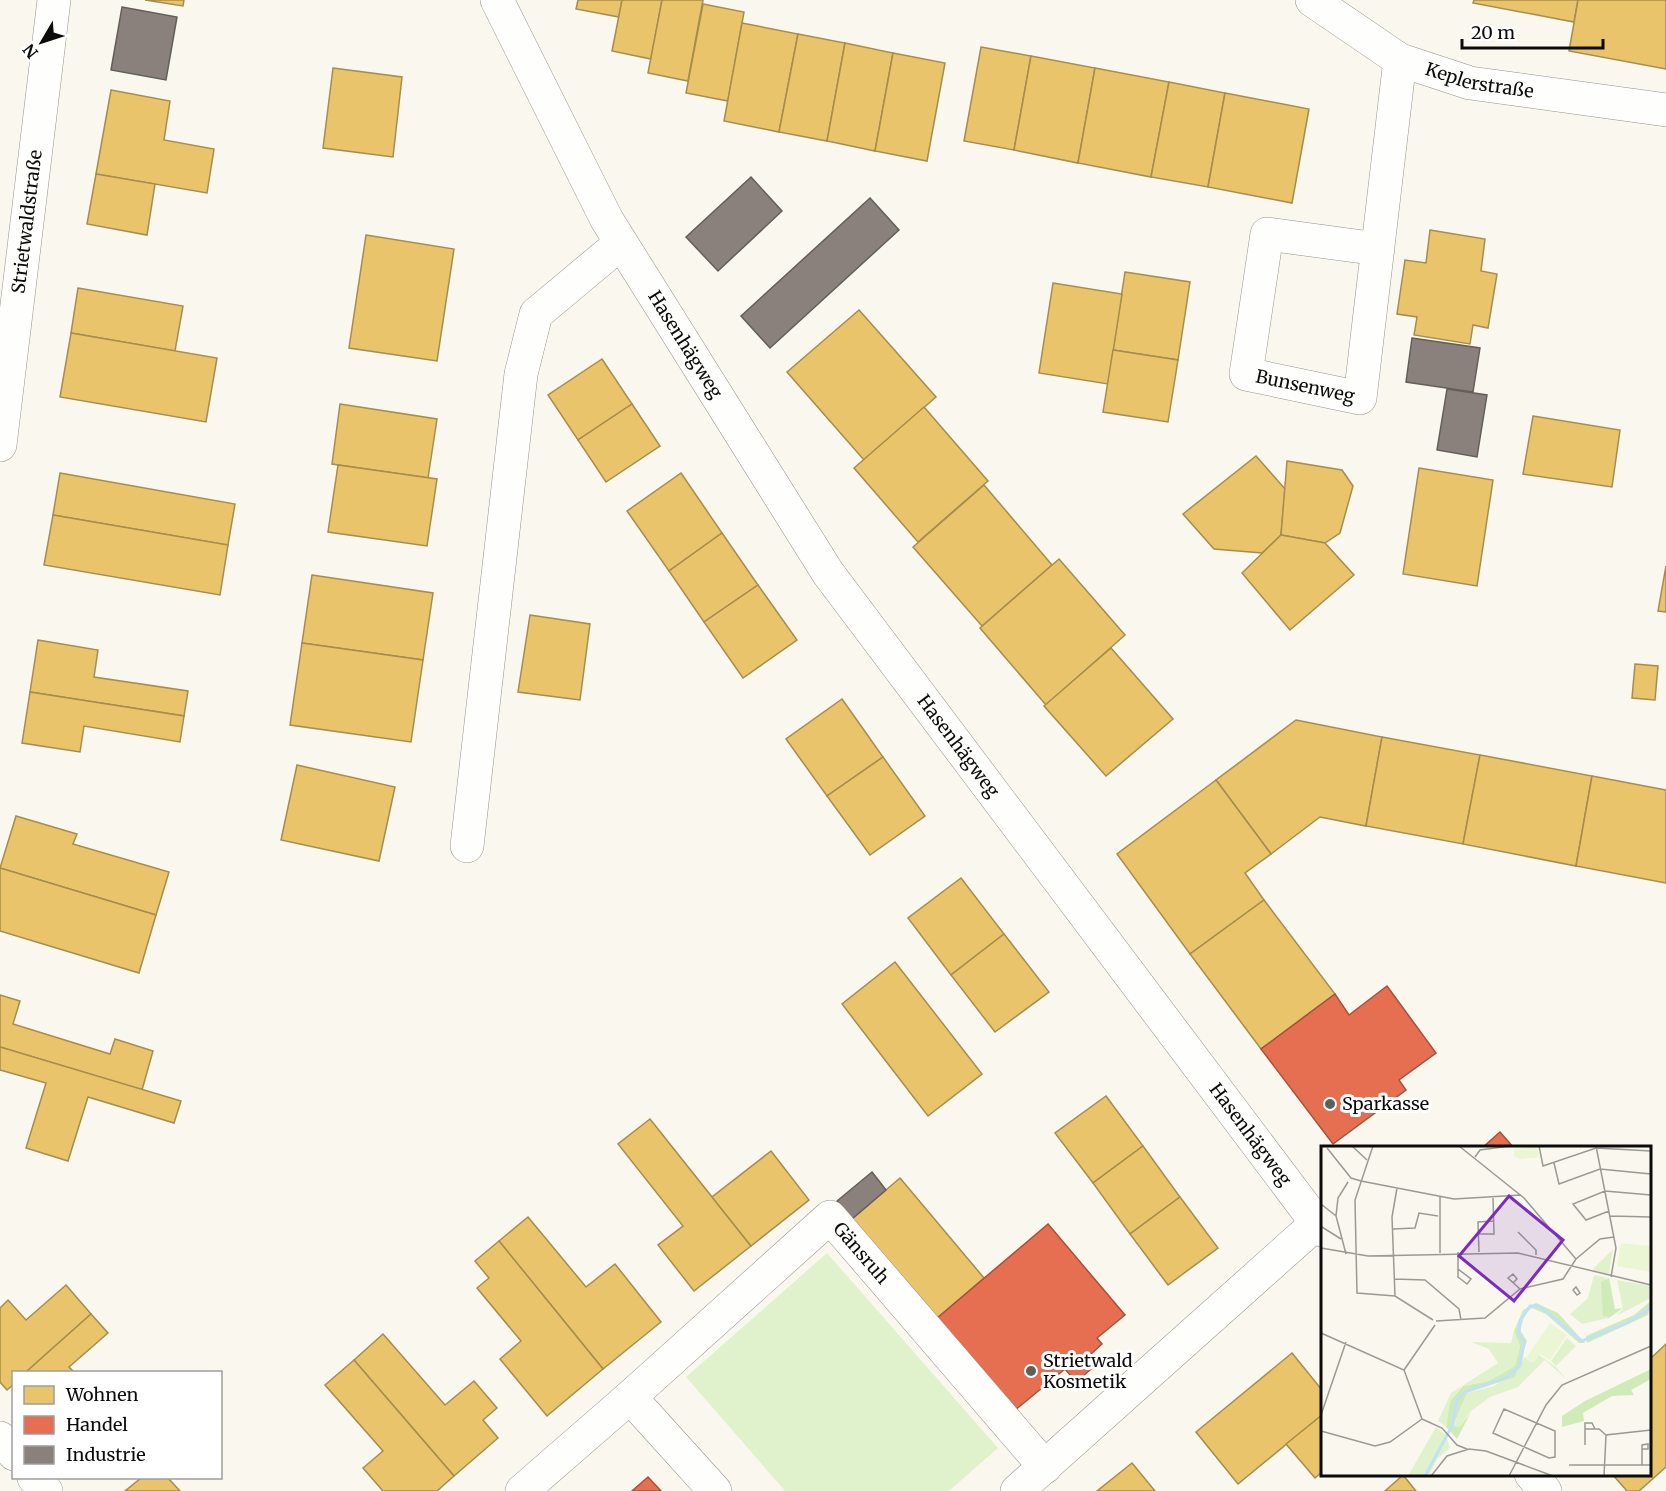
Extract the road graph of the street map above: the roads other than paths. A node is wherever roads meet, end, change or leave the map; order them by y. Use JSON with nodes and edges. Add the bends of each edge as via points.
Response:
{"nodes":[{"id":1,"x":54,"y":0,"type":"edge"},
{"id":2,"x":497,"y":0,"type":"edge"},
{"id":3,"x":1312,"y":0,"type":"edge"},
{"id":4,"x":1400,"y":60,"type":"junction"},
{"id":5,"x":1666,"y":110,"type":"edge"},
{"id":6,"x":621,"y":243,"type":"junction"},
{"id":7,"x":1377,"y":249,"type":"junction"},
{"id":8,"x":0,"y":445,"type":"edge"},
{"id":9,"x":467,"y":846,"type":"dead end"},
{"id":10,"x":1320,"y":1227,"type":"edge"},
{"id":11,"x":630,"y":1397,"type":"junction"},
{"id":12,"x":0,"y":1438,"type":"edge"},
{"id":13,"x":12,"y":1452,"type":"edge"},
{"id":14,"x":1045,"y":1467,"type":"junction"},
{"id":15,"x":1533,"y":1476,"type":"edge"},
{"id":16,"x":35,"y":1479,"type":"edge"},
{"id":17,"x":46,"y":1491,"type":"edge"},
{"id":18,"x":522,"y":1491,"type":"edge"},
{"id":19,"x":715,"y":1491,"type":"edge"},
{"id":20,"x":1017,"y":1491,"type":"edge"},
{"id":21,"x":1545,"y":1491,"type":"edge"}],
"edges":[{"from":1,"to":8,"type":"street","name":"Strietwaldstraße"},
{"from":2,"to":6,"type":"street","name":"Hasenhägweg"},
{"from":3,"to":4,"type":"street","name":"Keplerstraße"},
{"from":4,"to":5,"type":"street","name":"Keplerstraße","via":[[1470,82]]},
{"from":4,"to":7,"type":"street","name":"Bunsenweg"},
{"from":6,"to":9,"type":"street","via":[[536,314],[521,374]]},
{"from":6,"to":10,"type":"street","name":"Hasenhägweg","via":[[828,573]]},
{"from":7,"to":7,"type":"street","name":"Bunsenweg","via":[[1360,398],[1246,374],[1267,234]]},
{"from":10,"to":14,"type":"street"},
{"from":11,"to":14,"type":"street","name":"Gänsruh","via":[[830,1217]]},
{"from":11,"to":18,"type":"street","name":"Gänsruh"},
{"from":11,"to":19,"type":"street"},
{"from":12,"to":13,"type":"street"},
{"from":14,"to":20,"type":"street"},
{"from":15,"to":21,"type":"street"},
{"from":16,"to":17,"type":"street"}]}
